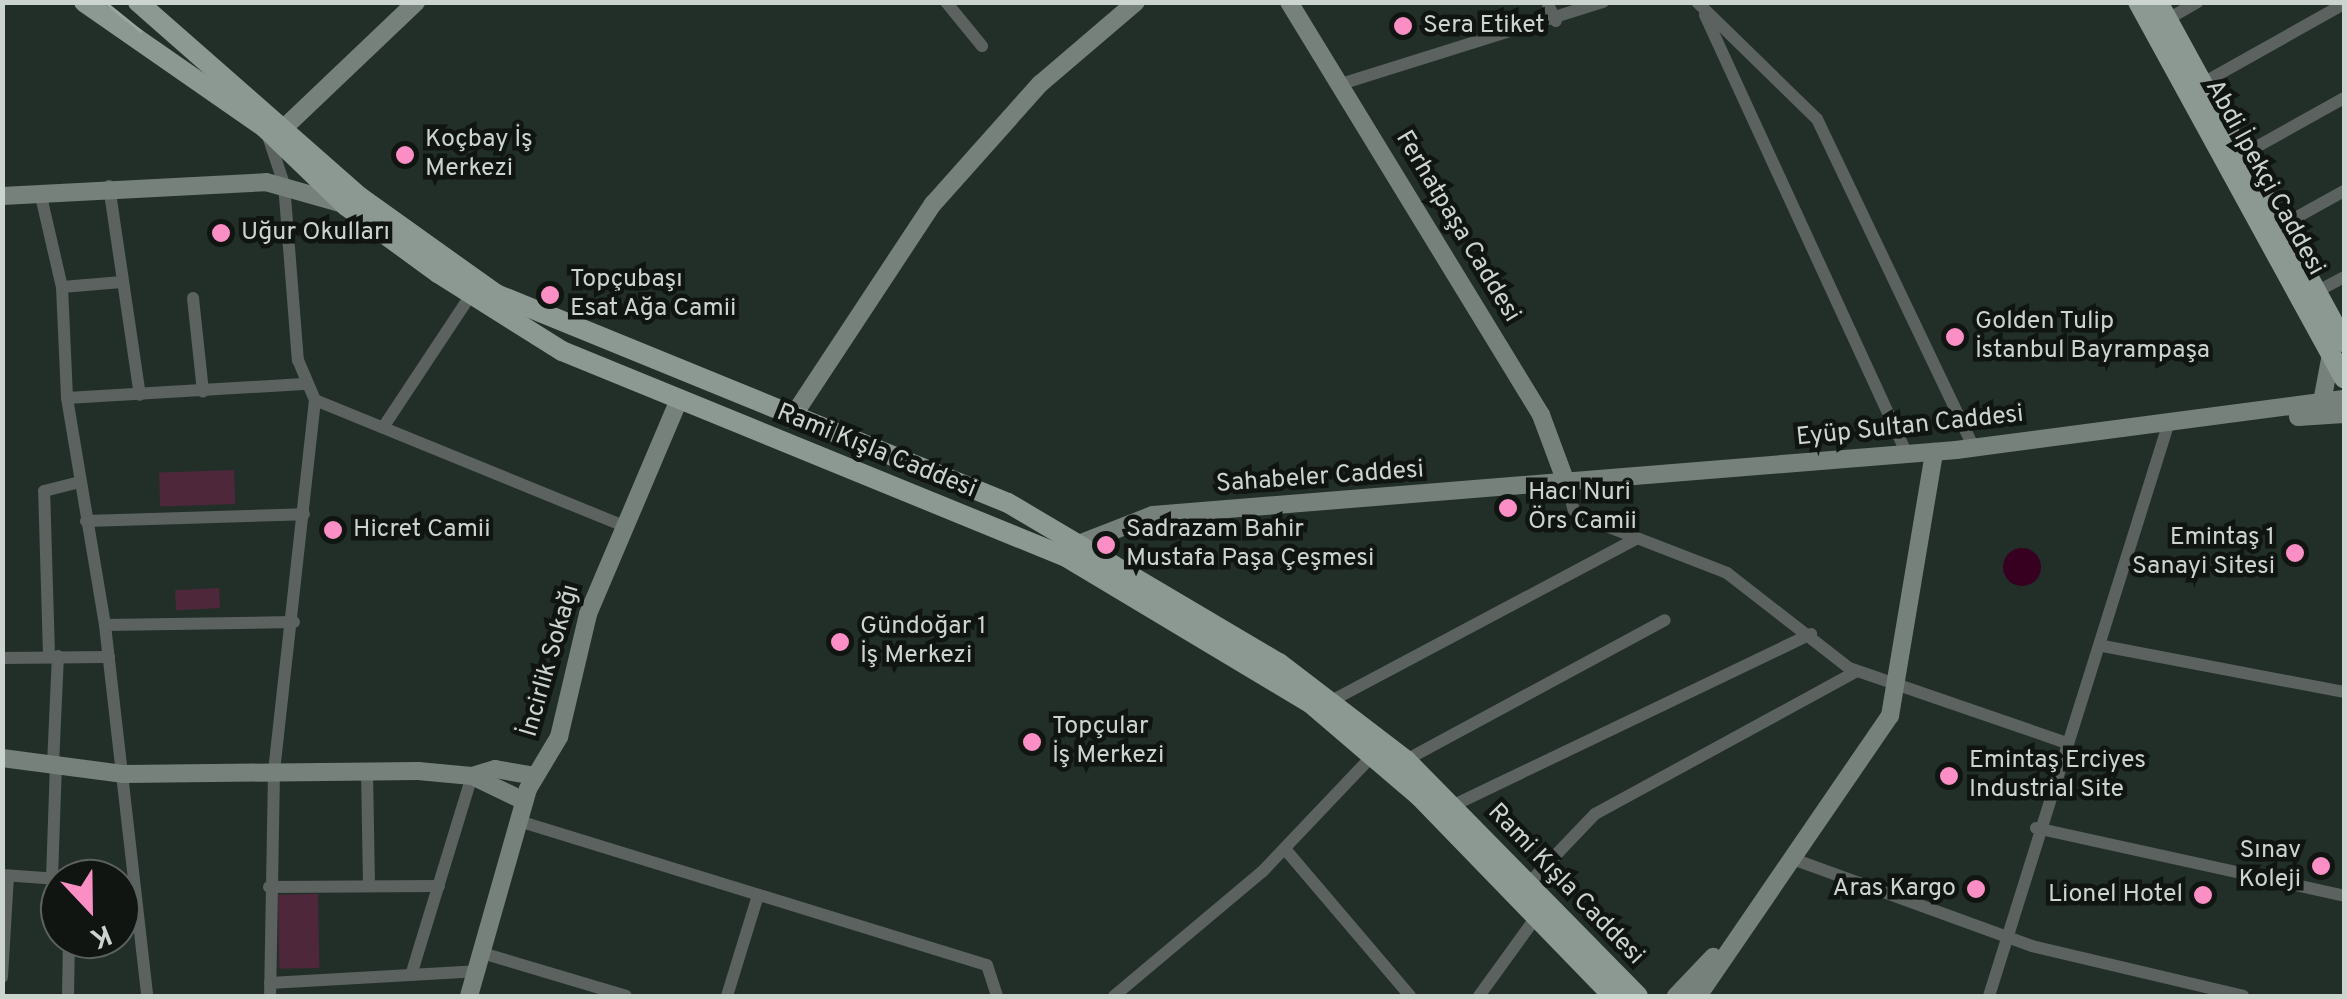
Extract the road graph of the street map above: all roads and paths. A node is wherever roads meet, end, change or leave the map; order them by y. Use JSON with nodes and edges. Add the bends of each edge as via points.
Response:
{"nodes":[{"id":1,"x":84,"y":2,"type":"edge"},
{"id":2,"x":138,"y":2,"type":"edge"},
{"id":3,"x":416,"y":2,"type":"edge"},
{"id":4,"x":946,"y":2,"type":"edge"},
{"id":5,"x":1136,"y":2,"type":"edge"},
{"id":6,"x":1289,"y":2,"type":"edge"},
{"id":7,"x":1547,"y":2,"type":"edge"},
{"id":8,"x":1603,"y":2,"type":"edge"},
{"id":9,"x":2138,"y":2,"type":"edge"},
{"id":10,"x":2197,"y":2,"type":"edge"},
{"id":11,"x":2344,"y":4,"type":"edge"},
{"id":12,"x":1586,"y":6,"type":"edge"},
{"id":13,"x":1700,"y":7,"type":"edge"},
{"id":14,"x":2163,"y":11,"type":"edge"},
{"id":15,"x":1556,"y":22,"type":"junction"},
{"id":16,"x":982,"y":46,"type":"dead end"},
{"id":17,"x":2203,"y":83,"type":"junction"},
{"id":18,"x":1340,"y":84,"type":"junction"},
{"id":19,"x":2344,"y":98,"type":"edge"},
{"id":20,"x":286,"y":126,"type":"junction"},
{"id":21,"x":264,"y":127,"type":"junction"},
{"id":22,"x":2242,"y":155,"type":"junction"},
{"id":23,"x":284,"y":184,"type":"junction"},
{"id":24,"x":110,"y":186,"type":"junction"},
{"id":25,"x":2344,"y":191,"type":"edge"},
{"id":26,"x":40,"y":192,"type":"junction"},
{"id":27,"x":2,"y":196,"type":"edge"},
{"id":28,"x":346,"y":206,"type":"junction"},
{"id":29,"x":2282,"y":226,"type":"junction"},
{"id":30,"x":2344,"y":276,"type":"edge"},
{"id":31,"x":122,"y":282,"type":"junction"},
{"id":32,"x":62,"y":288,"type":"junction"},
{"id":33,"x":2316,"y":292,"type":"junction"},
{"id":34,"x":470,"y":296,"type":"junction"},
{"id":35,"x":193,"y":298,"type":"dead end"},
{"id":36,"x":2338,"y":348,"type":"edge"},
{"id":37,"x":2344,"y":378,"type":"edge"},
{"id":38,"x":704,"y":383,"type":"junction"},
{"id":39,"x":304,"y":384,"type":"junction"},
{"id":40,"x":203,"y":391,"type":"junction"},
{"id":41,"x":140,"y":394,"type":"junction"},
{"id":42,"x":67,"y":398,"type":"junction"},
{"id":43,"x":2344,"y":399,"type":"edge"},
{"id":44,"x":315,"y":400,"type":"junction"},
{"id":45,"x":679,"y":400,"type":"junction"},
{"id":46,"x":2322,"y":402,"type":"junction"},
{"id":47,"x":2258,"y":414,"type":"junction"},
{"id":48,"x":2344,"y":414,"type":"edge"},
{"id":49,"x":791,"y":419,"type":"junction"},
{"id":50,"x":386,"y":424,"type":"junction"},
{"id":51,"x":2168,"y":425,"type":"junction"},
{"id":52,"x":873,"y":448,"type":"junction"},
{"id":53,"x":1974,"y":448,"type":"junction"},
{"id":54,"x":1934,"y":452,"type":"junction"},
{"id":55,"x":1908,"y":455,"type":"junction"},
{"id":56,"x":864,"y":473,"type":"junction"},
{"id":57,"x":79,"y":482,"type":"junction"},
{"id":58,"x":1567,"y":484,"type":"junction"},
{"id":59,"x":304,"y":514,"type":"junction"},
{"id":60,"x":86,"y":521,"type":"junction"},
{"id":61,"x":621,"y":525,"type":"junction"},
{"id":62,"x":1634,"y":540,"type":"junction"},
{"id":63,"x":1084,"y":542,"type":"junction"},
{"id":64,"x":1089,"y":568,"type":"junction"},
{"id":65,"x":1665,"y":620,"type":"dead end"},
{"id":66,"x":294,"y":622,"type":"junction"},
{"id":67,"x":105,"y":625,"type":"junction"},
{"id":68,"x":1811,"y":634,"type":"junction"},
{"id":69,"x":2103,"y":646,"type":"junction"},
{"id":70,"x":54,"y":656,"type":"junction"},
{"id":71,"x":109,"y":657,"type":"junction"},
{"id":72,"x":2,"y":658,"type":"edge"},
{"id":73,"x":1857,"y":671,"type":"junction"},
{"id":74,"x":1899,"y":689,"type":"junction"},
{"id":75,"x":2344,"y":692,"type":"edge"},
{"id":76,"x":1333,"y":700,"type":"junction"},
{"id":77,"x":2067,"y":743,"type":"junction"},
{"id":78,"x":1374,"y":754,"type":"junction"},
{"id":79,"x":2,"y":758,"type":"edge"},
{"id":80,"x":1406,"y":760,"type":"junction"},
{"id":81,"x":54,"y":765,"type":"junction"},
{"id":82,"x":367,"y":771,"type":"junction"},
{"id":83,"x":274,"y":772,"type":"junction"},
{"id":84,"x":124,"y":774,"type":"junction"},
{"id":85,"x":472,"y":776,"type":"junction"},
{"id":86,"x":534,"y":776,"type":"junction"},
{"id":87,"x":524,"y":800,"type":"junction"},
{"id":88,"x":1454,"y":805,"type":"junction"},
{"id":89,"x":522,"y":822,"type":"junction"},
{"id":90,"x":2036,"y":828,"type":"junction"},
{"id":91,"x":1285,"y":849,"type":"junction"},
{"id":92,"x":56,"y":859,"type":"edge"},
{"id":93,"x":126,"y":859,"type":"edge"},
{"id":94,"x":1792,"y":859,"type":"junction"},
{"id":95,"x":5,"y":876,"type":"edge"},
{"id":96,"x":40,"y":878,"type":"edge"},
{"id":97,"x":369,"y":882,"type":"junction"},
{"id":98,"x":1529,"y":882,"type":"junction"},
{"id":99,"x":439,"y":886,"type":"junction"},
{"id":100,"x":270,"y":888,"type":"junction"},
{"id":101,"x":758,"y":896,"type":"junction"},
{"id":102,"x":2344,"y":896,"type":"edge"},
{"id":103,"x":1537,"y":916,"type":"junction"},
{"id":104,"x":2006,"y":937,"type":"junction"},
{"id":105,"x":1725,"y":947,"type":"junction"},
{"id":106,"x":140,"y":958,"type":"edge"},
{"id":107,"x":69,"y":959,"type":"edge"},
{"id":108,"x":479,"y":962,"type":"junction"},
{"id":109,"x":1587,"y":968,"type":"junction"},
{"id":110,"x":412,"y":972,"type":"junction"},
{"id":111,"x":2,"y":977,"type":"edge"},
{"id":112,"x":270,"y":990,"type":"edge"},
{"id":113,"x":68,"y":996,"type":"edge"},
{"id":114,"x":147,"y":996,"type":"edge"},
{"id":115,"x":469,"y":996,"type":"edge"},
{"id":116,"x":626,"y":996,"type":"edge"},
{"id":117,"x":727,"y":996,"type":"edge"},
{"id":118,"x":996,"y":996,"type":"edge"},
{"id":119,"x":1114,"y":996,"type":"edge"},
{"id":120,"x":1410,"y":996,"type":"edge"},
{"id":121,"x":1479,"y":996,"type":"edge"},
{"id":122,"x":1602,"y":996,"type":"edge"},
{"id":123,"x":1613,"y":996,"type":"edge"},
{"id":124,"x":1638,"y":996,"type":"edge"},
{"id":125,"x":1676,"y":996,"type":"edge"},
{"id":126,"x":1698,"y":996,"type":"edge"},
{"id":127,"x":1988,"y":996,"type":"edge"},
{"id":128,"x":2242,"y":996,"type":"edge"}],
"edges":[{"from":1,"to":21,"type":"main road","name":"Rami Kışla Caddesi"},
{"from":2,"to":20,"type":"main road","name":"Rami Kışla Caddesi"},
{"from":3,"to":20,"type":"street"},
{"from":4,"to":16,"type":"street"},
{"from":5,"to":49,"type":"street","via":[[1040,84],[933,204]]},
{"from":6,"to":18,"type":"street","name":"Ferhatpaşa Caddesi"},
{"from":7,"to":15,"type":"street"},
{"from":8,"to":12,"type":"street"},
{"from":9,"to":36,"type":"main road","name":"Abdi İpekçi Caddesi"},
{"from":10,"to":14,"type":"street"},
{"from":11,"to":17,"type":"street"},
{"from":12,"to":15,"type":"street"},
{"from":13,"to":53,"type":"street","via":[[1817,119]]},
{"from":13,"to":55,"type":"street"},
{"from":14,"to":17,"type":"main road","name":"Abdi İpekçi Caddesi"},
{"from":15,"to":18,"type":"street"},
{"from":17,"to":22,"type":"main road","name":"Abdi İpekçi Caddesi"},
{"from":18,"to":58,"type":"street","name":"Ferhatpaşa Caddesi","via":[[1550,429]]},
{"from":19,"to":22,"type":"street"},
{"from":20,"to":38,"type":"main road","name":"Rami Kışla Caddesi","via":[[360,198],[496,294]]},
{"from":21,"to":23,"type":"street"},
{"from":21,"to":28,"type":"main road","name":"Rami Kışla Caddesi"},
{"from":22,"to":29,"type":"main road","name":"Abdi İpekçi Caddesi"},
{"from":23,"to":24,"type":"street"},
{"from":23,"to":28,"type":"street"},
{"from":23,"to":39,"type":"street"},
{"from":24,"to":26,"type":"street"},
{"from":24,"to":31,"type":"street"},
{"from":25,"to":29,"type":"street"},
{"from":26,"to":27,"type":"street"},
{"from":26,"to":32,"type":"street"},
{"from":28,"to":34,"type":"main road","name":"Rami Kışla Caddesi"},
{"from":29,"to":33,"type":"main road","name":"Abdi İpekçi Caddesi"},
{"from":30,"to":33,"type":"street"},
{"from":31,"to":32,"type":"street"},
{"from":31,"to":41,"type":"street"},
{"from":32,"to":42,"type":"street"},
{"from":33,"to":36,"type":"main road","name":"Abdi İpekçi Caddesi"},
{"from":34,"to":45,"type":"main road","name":"Rami Kışla Caddesi","via":[[568,354]]},
{"from":34,"to":50,"type":"street"},
{"from":35,"to":40,"type":"street"},
{"from":36,"to":37,"type":"main road","name":"Abdi İpekçi Caddesi"},
{"from":36,"to":46,"type":"street"},
{"from":38,"to":45,"type":"main road"},
{"from":38,"to":49,"type":"main road","name":"Rami Kışla Caddesi"},
{"from":39,"to":40,"type":"street"},
{"from":39,"to":44,"type":"street"},
{"from":40,"to":41,"type":"street"},
{"from":41,"to":42,"type":"street"},
{"from":42,"to":57,"type":"street"},
{"from":43,"to":46,"type":"street","name":"Eyüp Sultan Caddesi"},
{"from":44,"to":50,"type":"street"},
{"from":44,"to":59,"type":"street"},
{"from":45,"to":56,"type":"main road","name":"Rami Kışla Caddesi"},
{"from":45,"to":61,"type":"street","name":"İncirlik Sokağı"},
{"from":46,"to":47,"type":"street","name":"Eyüp Sultan Caddesi"},
{"from":47,"to":48,"type":"street","name":"Eyüp Sultan Caddesi"},
{"from":47,"to":51,"type":"street","name":"Eyüp Sultan Caddesi"},
{"from":49,"to":52,"type":"main road","name":"Rami Kışla Caddesi"},
{"from":50,"to":61,"type":"street"},
{"from":51,"to":53,"type":"street","name":"Eyüp Sultan Caddesi"},
{"from":51,"to":69,"type":"street"},
{"from":52,"to":56,"type":"main road"},
{"from":52,"to":63,"type":"main road","name":"Rami Kışla Caddesi"},
{"from":53,"to":54,"type":"street","name":"Eyüp Sultan Caddesi"},
{"from":54,"to":55,"type":"street","name":"Eyüp Sultan Caddesi"},
{"from":54,"to":74,"type":"street"},
{"from":55,"to":58,"type":"street","name":"Eyüp Sultan Caddesi"},
{"from":56,"to":64,"type":"main road","name":"Rami Kışla Caddesi"},
{"from":57,"to":60,"type":"street"},
{"from":57,"to":70,"type":"street","via":[[44,491]]},
{"from":58,"to":62,"type":"street","via":[[1575,514]]},
{"from":58,"to":63,"type":"street","name":"Sahabeler Caddesi","via":[[1153,515]]},
{"from":59,"to":60,"type":"street"},
{"from":59,"to":66,"type":"street"},
{"from":60,"to":67,"type":"street"},
{"from":61,"to":86,"type":"street","name":"İncirlik Sokağı","via":[[559,737]]},
{"from":62,"to":68,"type":"street","via":[[1727,573]]},
{"from":62,"to":76,"type":"street"},
{"from":63,"to":64,"type":"main road"},
{"from":63,"to":76,"type":"main road","name":"Rami Kışla Caddesi"},
{"from":64,"to":78,"type":"main road","name":"Rami Kışla Caddesi","via":[[1310,703]]},
{"from":65,"to":80,"type":"street"},
{"from":66,"to":67,"type":"street"},
{"from":66,"to":83,"type":"street"},
{"from":67,"to":71,"type":"street"},
{"from":68,"to":73,"type":"street"},
{"from":68,"to":88,"type":"street"},
{"from":69,"to":75,"type":"street"},
{"from":69,"to":77,"type":"street"},
{"from":70,"to":71,"type":"street"},
{"from":70,"to":72,"type":"street"},
{"from":70,"to":81,"type":"street"},
{"from":71,"to":84,"type":"street"},
{"from":73,"to":74,"type":"street"},
{"from":73,"to":98,"type":"street","via":[[1595,814]]},
{"from":74,"to":77,"type":"street"},
{"from":74,"to":94,"type":"street","via":[[1883,729]]},
{"from":76,"to":80,"type":"main road","name":"Rami Kışla Caddesi"},
{"from":77,"to":90,"type":"street"},
{"from":78,"to":91,"type":"street"},
{"from":78,"to":103,"type":"main road","name":"Rami Kışla Caddesi"},
{"from":79,"to":81,"type":"street"},
{"from":80,"to":88,"type":"main road","name":"Rami Kışla Caddesi"},
{"from":81,"to":84,"type":"street"},
{"from":81,"to":92,"type":"street"},
{"from":82,"to":83,"type":"street"},
{"from":82,"to":85,"type":"street"},
{"from":82,"to":97,"type":"street"},
{"from":83,"to":84,"type":"street"},
{"from":83,"to":100,"type":"street"},
{"from":84,"to":93,"type":"street"},
{"from":85,"to":86,"type":"street","via":[[496,768]]},
{"from":85,"to":87,"type":"street"},
{"from":85,"to":99,"type":"street"},
{"from":86,"to":87,"type":"street","name":"İncirlik Sokağı"},
{"from":87,"to":89,"type":"street","name":"İncirlik Sokağı"},
{"from":88,"to":98,"type":"main road","name":"Rami Kışla Caddesi"},
{"from":89,"to":101,"type":"street"},
{"from":89,"to":108,"type":"street","name":"İncirlik Sokağı"},
{"from":90,"to":102,"type":"street"},
{"from":90,"to":104,"type":"street"},
{"from":91,"to":119,"type":"street"},
{"from":91,"to":120,"type":"street"},
{"from":94,"to":104,"type":"street"},
{"from":94,"to":105,"type":"street"},
{"from":95,"to":96,"type":"street"},
{"from":95,"to":111,"type":"street"},
{"from":97,"to":99,"type":"street"},
{"from":97,"to":100,"type":"street"},
{"from":98,"to":124,"type":"main road","name":"Rami Kışla Caddesi"},
{"from":99,"to":110,"type":"street"},
{"from":100,"to":112,"type":"street"},
{"from":101,"to":117,"type":"street"},
{"from":101,"to":118,"type":"street","via":[[987,964]]},
{"from":103,"to":109,"type":"main road","name":"Rami Kışla Caddesi"},
{"from":103,"to":121,"type":"street"},
{"from":104,"to":127,"type":"street"},
{"from":104,"to":128,"type":"street"},
{"from":105,"to":125,"type":"street"},
{"from":105,"to":126,"type":"street"},
{"from":106,"to":114,"type":"street"},
{"from":107,"to":113,"type":"street"},
{"from":108,"to":110,"type":"street"},
{"from":108,"to":115,"type":"street","name":"İncirlik Sokağı"},
{"from":108,"to":116,"type":"street"},
{"from":109,"to":122,"type":"street"},
{"from":109,"to":123,"type":"main road","name":"Rami Kışla Caddesi"},
{"from":110,"to":112,"type":"street"}]}
